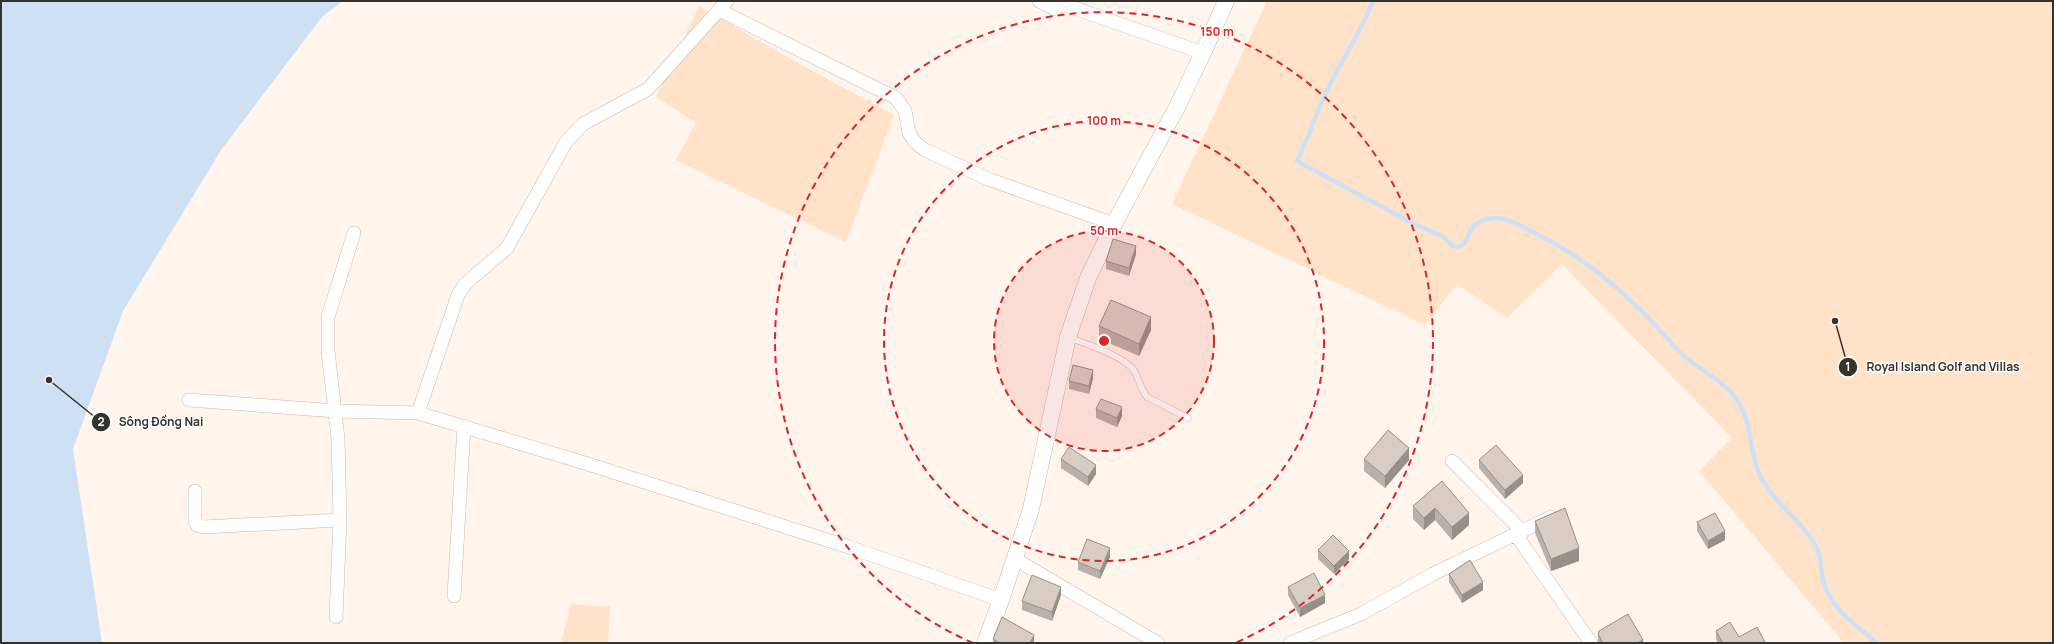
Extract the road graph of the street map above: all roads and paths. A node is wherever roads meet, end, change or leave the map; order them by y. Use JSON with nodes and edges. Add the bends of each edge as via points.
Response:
{"nodes":[{"id":1,"x":1039,"y":1,"type":"edge"},
{"id":2,"x":1226,"y":1,"type":"edge"},
{"id":3,"x":1061,"y":2,"type":"edge"},
{"id":4,"x":723,"y":6,"type":"edge"},
{"id":5,"x":1203,"y":53,"type":"junction"},
{"id":6,"x":1114,"y":224,"type":"junction"},
{"id":7,"x":354,"y":233,"type":"dead end"},
{"id":8,"x":1068,"y":337,"type":"junction"},
{"id":9,"x":189,"y":400,"type":"dead end"},
{"id":10,"x":336,"y":411,"type":"junction"},
{"id":11,"x":418,"y":414,"type":"junction"},
{"id":12,"x":1188,"y":418,"type":"dead end"},
{"id":13,"x":464,"y":426,"type":"junction"},
{"id":14,"x":1452,"y":460,"type":"dead end"},
{"id":15,"x":195,"y":491,"type":"dead end"},
{"id":16,"x":1555,"y":515,"type":"edge"},
{"id":17,"x":340,"y":520,"type":"junction"},
{"id":18,"x":1519,"y":534,"type":"junction"},
{"id":19,"x":1015,"y":559,"type":"junction"},
{"id":20,"x":454,"y":596,"type":"dead end"},
{"id":21,"x":1001,"y":600,"type":"junction"},
{"id":22,"x":336,"y":618,"type":"dead end"},
{"id":23,"x":985,"y":643,"type":"edge"},
{"id":24,"x":1158,"y":643,"type":"edge"},
{"id":25,"x":1290,"y":643,"type":"edge"},
{"id":26,"x":1591,"y":643,"type":"edge"}],
"edges":[{"from":1,"to":3,"type":"street","via":[[1055,9]]},
{"from":2,"to":5,"type":"street"},
{"from":3,"to":5,"type":"street"},
{"from":4,"to":6,"type":"street","via":[[896,98],[904,111],[908,133],[925,150],[988,179]]},
{"from":4,"to":11,"type":"street","via":[[648,89],[583,124],[566,142],[507,248],[466,284],[458,296]]},
{"from":5,"to":6,"type":"street"},
{"from":6,"to":8,"type":"street","via":[[1088,278]]},
{"from":7,"to":10,"type":"street","via":[[328,317],[328,351]]},
{"from":8,"to":12,"type":"lane","via":[[1125,362],[1138,377],[1142,391],[1147,397]]},
{"from":8,"to":19,"type":"street","via":[[1030,509]]},
{"from":9,"to":10,"type":"street"},
{"from":10,"to":11,"type":"street"},
{"from":10,"to":17,"type":"street"},
{"from":11,"to":13,"type":"street"},
{"from":13,"to":20,"type":"street"},
{"from":13,"to":21,"type":"street","via":[[849,547]]},
{"from":14,"to":18,"type":"street"},
{"from":15,"to":17,"type":"street","via":[[195,521],[203,527]]},
{"from":16,"to":18,"type":"street"},
{"from":17,"to":22,"type":"street"},
{"from":18,"to":25,"type":"street","via":[[1433,574],[1360,614]]},
{"from":18,"to":26,"type":"street"},
{"from":19,"to":21,"type":"street"},
{"from":19,"to":24,"type":"street"},
{"from":21,"to":23,"type":"street"}]}
